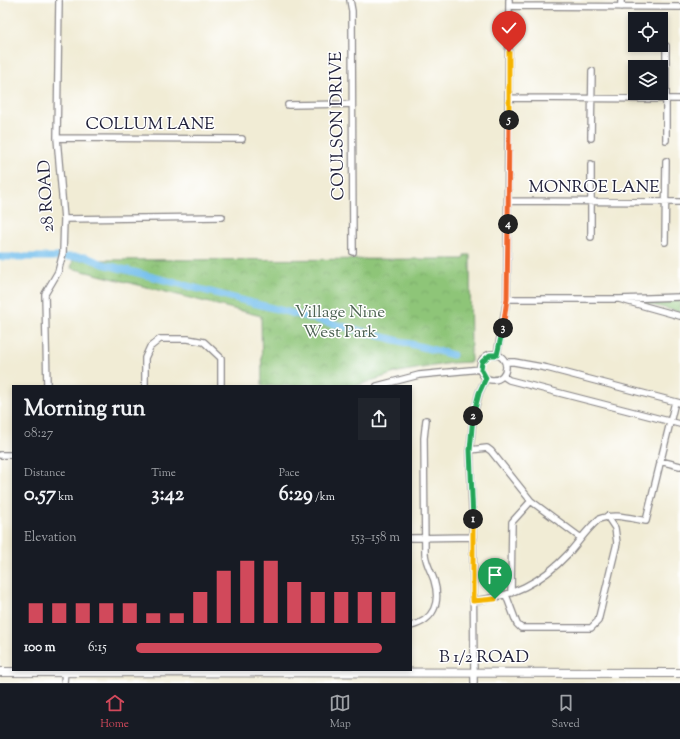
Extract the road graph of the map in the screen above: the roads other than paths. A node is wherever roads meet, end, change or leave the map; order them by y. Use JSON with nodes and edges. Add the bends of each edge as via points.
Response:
{"nodes":[{"id":1,"x":58,"y":0,"type":"edge"},
{"id":2,"x":350,"y":0,"type":"edge"},
{"id":3,"x":621,"y":0,"type":"edge"},
{"id":4,"x":509,"y":3,"type":"edge"},
{"id":5,"x":621,"y":7,"type":"junction"},
{"id":6,"x":680,"y":7,"type":"edge"},
{"id":7,"x":592,"y":71,"type":"dead end"},
{"id":8,"x":509,"y":98,"type":"junction"},
{"id":9,"x":592,"y":98,"type":"junction"},
{"id":10,"x":628,"y":98,"type":"edge"},
{"id":11,"x":668,"y":99,"type":"edge"},
{"id":12,"x":680,"y":99,"type":"edge"},
{"id":13,"x":666,"y":100,"type":"edge"},
{"id":14,"x":351,"y":104,"type":"junction"},
{"id":15,"x":288,"y":105,"type":"dead end"},
{"id":16,"x":57,"y":138,"type":"junction"},
{"id":17,"x":592,"y":138,"type":"dead end"},
{"id":18,"x":242,"y":139,"type":"dead end"},
{"id":19,"x":666,"y":140,"type":"dead end"},
{"id":20,"x":666,"y":161,"type":"dead end"},
{"id":21,"x":592,"y":164,"type":"dead end"},
{"id":22,"x":509,"y":202,"type":"junction"},
{"id":23,"x":591,"y":202,"type":"junction"},
{"id":24,"x":666,"y":202,"type":"junction"},
{"id":25,"x":680,"y":202,"type":"edge"},
{"id":26,"x":222,"y":217,"type":"dead end"},
{"id":27,"x":64,"y":219,"type":"junction"},
{"id":28,"x":591,"y":238,"type":"dead end"},
{"id":29,"x":665,"y":242,"type":"dead end"},
{"id":30,"x":353,"y":252,"type":"dead end"},
{"id":31,"x":680,"y":297,"type":"edge"},
{"id":32,"x":507,"y":299,"type":"junction"},
{"id":33,"x":619,"y":299,"type":"junction"},
{"id":34,"x":680,"y":316,"type":"edge"},
{"id":35,"x":497,"y":355,"type":"junction"},
{"id":36,"x":505,"y":362,"type":"junction"},
{"id":37,"x":481,"y":369,"type":"junction"},
{"id":38,"x":503,"y":376,"type":"junction"},
{"id":39,"x":486,"y":378,"type":"junction"},
{"id":40,"x":47,"y":385,"type":"edge"},
{"id":41,"x":145,"y":385,"type":"edge"},
{"id":42,"x":221,"y":385,"type":"edge"},
{"id":43,"x":381,"y":385,"type":"edge"},
{"id":44,"x":677,"y":402,"type":"edge"},
{"id":45,"x":426,"y":420,"type":"dead end"},
{"id":46,"x":670,"y":422,"type":"junction"},
{"id":47,"x":680,"y":424,"type":"edge"},
{"id":48,"x":470,"y":450,"type":"junction"},
{"id":49,"x":0,"y":455,"type":"edge"},
{"id":50,"x":12,"y":455,"type":"edge"},
{"id":51,"x":660,"y":461,"type":"junction"},
{"id":52,"x":680,"y":466,"type":"edge"},
{"id":53,"x":531,"y":501,"type":"junction"},
{"id":54,"x":606,"y":516,"type":"junction"},
{"id":55,"x":412,"y":538,"type":"edge"},
{"id":56,"x":425,"y":538,"type":"junction"},
{"id":57,"x":473,"y":538,"type":"junction"},
{"id":58,"x":581,"y":538,"type":"junction"},
{"id":59,"x":508,"y":594,"type":"junction"},
{"id":60,"x":473,"y":601,"type":"junction"},
{"id":61,"x":412,"y":626,"type":"edge"},
{"id":62,"x":65,"y":671,"type":"edge"},
{"id":63,"x":0,"y":672,"type":"edge"},
{"id":64,"x":474,"y":673,"type":"junction"},
{"id":65,"x":680,"y":674,"type":"edge"},
{"id":66,"x":64,"y":683,"type":"edge"},
{"id":67,"x":474,"y":683,"type":"edge"}],
"edges":[{"from":1,"to":16,"type":"street","name":"28 ROAD"},
{"from":2,"to":14,"type":"street","name":"COULSON DRIVE"},
{"from":3,"to":5,"type":"street"},
{"from":4,"to":5,"type":"street"},
{"from":4,"to":8,"type":"street"},
{"from":5,"to":6,"type":"street"},
{"from":7,"to":9,"type":"street"},
{"from":8,"to":9,"type":"street"},
{"from":8,"to":22,"type":"street"},
{"from":9,"to":10,"type":"street"},
{"from":9,"to":17,"type":"street"},
{"from":11,"to":12,"type":"street"},
{"from":13,"to":19,"type":"street"},
{"from":14,"to":15,"type":"street"},
{"from":14,"to":30,"type":"street","name":"COULSON DRIVE"},
{"from":16,"to":18,"type":"street","name":"COLLUM LANE"},
{"from":16,"to":27,"type":"street","name":"28 ROAD"},
{"from":20,"to":24,"type":"street"},
{"from":21,"to":23,"type":"street"},
{"from":22,"to":23,"type":"street","name":"MONROE LANE"},
{"from":22,"to":32,"type":"street"},
{"from":23,"to":24,"type":"street","name":"MONROE LANE"},
{"from":23,"to":28,"type":"street"},
{"from":24,"to":25,"type":"street","name":"MONROE LANE"},
{"from":24,"to":29,"type":"street"},
{"from":26,"to":27,"type":"street"},
{"from":27,"to":40,"type":"street","name":"28 ROAD","via":[[63,253],[58,272],[45,294]]},
{"from":31,"to":33,"type":"street"},
{"from":32,"to":33,"type":"street"},
{"from":32,"to":35,"type":"street"},
{"from":33,"to":34,"type":"street"},
{"from":35,"to":36,"type":"street"},
{"from":35,"to":37,"type":"street","via":[[490,355],[484,359]]},
{"from":36,"to":38,"type":"street"},
{"from":36,"to":44,"type":"street","via":[[547,368]]},
{"from":37,"to":39,"type":"street"},
{"from":37,"to":43,"type":"street","via":[[419,375]]},
{"from":38,"to":39,"type":"street","via":[[497,379]]},
{"from":38,"to":46,"type":"street","via":[[509,380]]},
{"from":39,"to":48,"type":"street","via":[[479,393],[473,418]]},
{"from":41,"to":42,"type":"street","via":[[145,358],[150,347],[160,339],[204,342],[221,358]]},
{"from":44,"to":46,"type":"street"},
{"from":45,"to":56,"type":"street"},
{"from":46,"to":47,"type":"street"},
{"from":46,"to":51,"type":"street"},
{"from":48,"to":53,"type":"street","via":[[487,448],[491,451]]},
{"from":48,"to":57,"type":"street"},
{"from":49,"to":50,"type":"street"},
{"from":51,"to":52,"type":"street"},
{"from":51,"to":54,"type":"street","via":[[646,521]]},
{"from":53,"to":58,"type":"street"},
{"from":53,"to":59,"type":"street","via":[[512,522]]},
{"from":54,"to":58,"type":"street","via":[[592,525]]},
{"from":54,"to":59,"type":"street","via":[[616,528],[617,543],[598,621],[591,628],[521,628],[517,624]]},
{"from":55,"to":56,"type":"street"},
{"from":56,"to":57,"type":"street"},
{"from":56,"to":61,"type":"street","via":[[425,561],[435,585],[436,603],[430,617]]},
{"from":57,"to":60,"type":"street"},
{"from":58,"to":59,"type":"street","via":[[554,568],[528,585]]},
{"from":59,"to":60,"type":"street","via":[[495,599]]},
{"from":60,"to":64,"type":"street"},
{"from":62,"to":63,"type":"main road","name":"B 1/2 ROAD"},
{"from":62,"to":64,"type":"main road","name":"B 1/2 ROAD"},
{"from":62,"to":66,"type":"street"},
{"from":64,"to":65,"type":"main road","name":"B 1/2 ROAD"},
{"from":64,"to":67,"type":"street"}]}
